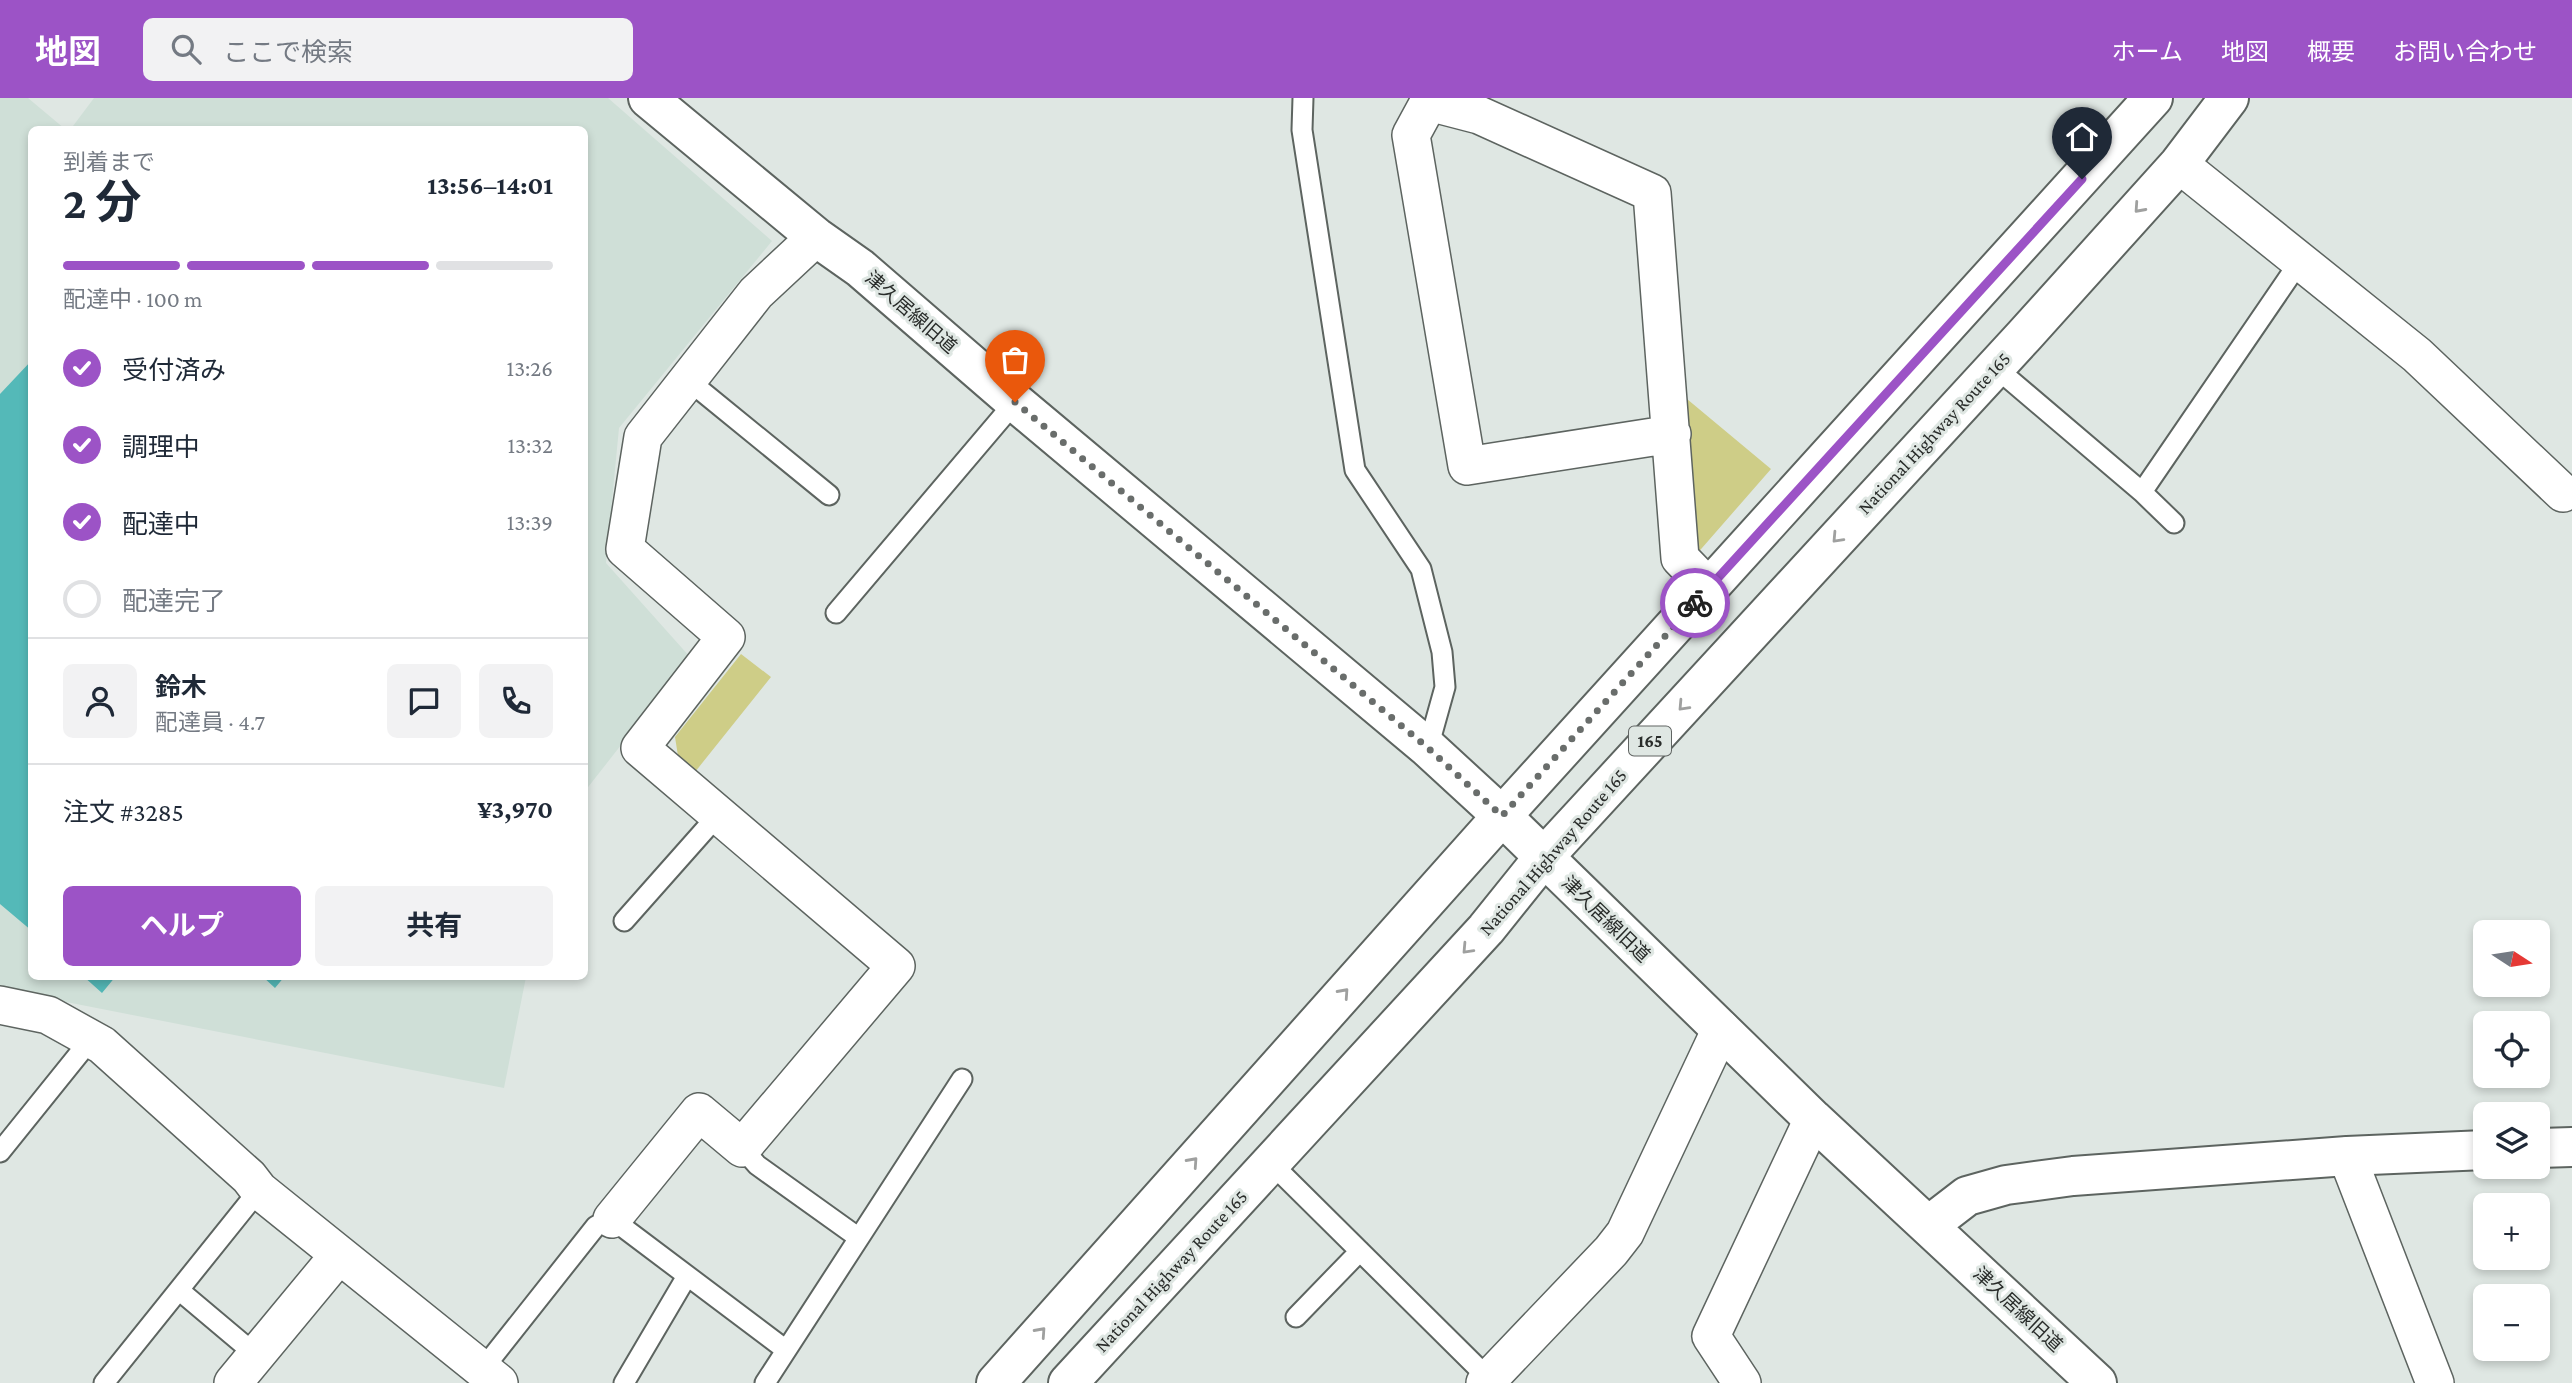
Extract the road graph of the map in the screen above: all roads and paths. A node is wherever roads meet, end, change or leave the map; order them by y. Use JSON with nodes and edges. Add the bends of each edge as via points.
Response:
{"nodes":[{"id":1,"x":648,"y":98,"type":"edge"},
{"id":2,"x":1303,"y":98,"type":"edge"},
{"id":3,"x":2153,"y":98,"type":"edge"},
{"id":4,"x":2229,"y":98,"type":"edge"},
{"id":5,"x":1426,"y":99,"type":"edge"},
{"id":6,"x":2179,"y":164,"type":"junction"},
{"id":7,"x":816,"y":237,"type":"junction"},
{"id":8,"x":2301,"y":261,"type":"junction"},
{"id":9,"x":1995,"y":367,"type":"junction"},
{"id":10,"x":688,"y":380,"type":"junction"},
{"id":11,"x":1015,"y":402,"type":"junction"},
{"id":12,"x":1672,"y":434,"type":"junction"},
{"id":13,"x":2141,"y":492,"type":"junction"},
{"id":14,"x":2563,"y":493,"type":"dead end"},
{"id":15,"x":829,"y":495,"type":"dead end"},
{"id":16,"x":2174,"y":523,"type":"dead end"},
{"id":17,"x":1709,"y":588,"type":"junction"},
{"id":18,"x":836,"y":613,"type":"dead end"},
{"id":19,"x":1428,"y":748,"type":"junction"},
{"id":20,"x":718,"y":815,"type":"junction"},
{"id":21,"x":1502,"y":816,"type":"junction"},
{"id":22,"x":1543,"y":858,"type":"junction"},
{"id":23,"x":624,"y":920,"type":"dead end"},
{"id":24,"x":0,"y":1005,"type":"edge"},
{"id":25,"x":1721,"y":1030,"type":"junction"},
{"id":26,"x":91,"y":1039,"type":"junction"},
{"id":27,"x":962,"y":1079,"type":"dead end"},
{"id":28,"x":1813,"y":1119,"type":"junction"},
{"id":29,"x":2572,"y":1147,"type":"edge"},
{"id":30,"x":742,"y":1148,"type":"junction"},
{"id":31,"x":2550,"y":1148,"type":"edge"},
{"id":32,"x":2473,"y":1151,"type":"edge"},
{"id":33,"x":0,"y":1152,"type":"edge"},
{"id":34,"x":2347,"y":1156,"type":"junction"},
{"id":35,"x":1271,"y":1163,"type":"junction"},
{"id":36,"x":259,"y":1190,"type":"junction"},
{"id":37,"x":612,"y":1219,"type":"junction"},
{"id":38,"x":1928,"y":1226,"type":"junction"},
{"id":39,"x":859,"y":1238,"type":"junction"},
{"id":40,"x":1360,"y":1251,"type":"junction"},
{"id":41,"x":339,"y":1255,"type":"junction"},
{"id":42,"x":687,"y":1276,"type":"junction"},
{"id":43,"x":180,"y":1291,"type":"junction"},
{"id":44,"x":1296,"y":1317,"type":"dead end"},
{"id":45,"x":786,"y":1350,"type":"junction"},
{"id":46,"x":256,"y":1355,"type":"junction"},
{"id":47,"x":491,"y":1376,"type":"edge"},
{"id":48,"x":1487,"y":1381,"type":"edge"},
{"id":49,"x":104,"y":1383,"type":"edge"},
{"id":50,"x":233,"y":1383,"type":"edge"},
{"id":51,"x":624,"y":1383,"type":"edge"},
{"id":52,"x":765,"y":1383,"type":"edge"},
{"id":53,"x":996,"y":1383,"type":"edge"},
{"id":54,"x":1068,"y":1383,"type":"edge"},
{"id":55,"x":1742,"y":1383,"type":"edge"},
{"id":56,"x":2097,"y":1383,"type":"edge"},
{"id":57,"x":2435,"y":1383,"type":"edge"}],
"edges":[{"from":1,"to":7,"type":"main road","name":"津久居線旧道"},
{"from":2,"to":19,"type":"lane","via":[[1302,130],[1355,470],[1421,569],[1442,652],[1445,687]]},
{"from":3,"to":17,"type":"main road"},
{"from":4,"to":6,"type":"main road","name":"National Highway Route 165","number":"165"},
{"from":5,"to":12,"type":"street","via":[[1479,115],[1652,193]]},
{"from":5,"to":12,"type":"street","via":[[1411,135],[1467,467]]},
{"from":6,"to":8,"type":"street"},
{"from":6,"to":9,"type":"main road","name":"National Highway Route 165","number":"165","one_way":true},
{"from":7,"to":10,"type":"street","via":[[756,293]]},
{"from":7,"to":11,"type":"main road","name":"津久居線旧道","via":[[860,268]]},
{"from":8,"to":13,"type":"lane"},
{"from":8,"to":14,"type":"street","via":[[2417,355]]},
{"from":9,"to":13,"type":"lane"},
{"from":9,"to":22,"type":"main road","name":"National Highway Route 165","number":"165","one_way":true},
{"from":10,"to":15,"type":"lane"},
{"from":10,"to":20,"type":"street","via":[[643,437],[625,549],[726,637],[640,748]]},
{"from":11,"to":18,"type":"lane"},
{"from":11,"to":19,"type":"main road","name":"津久居線旧道"},
{"from":12,"to":17,"type":"street","via":[[1680,558]]},
{"from":13,"to":16,"type":"lane"},
{"from":17,"to":21,"type":"main road"},
{"from":19,"to":21,"type":"main road","name":"津久居線旧道"},
{"from":20,"to":23,"type":"lane"},
{"from":20,"to":30,"type":"street","via":[[895,966]]},
{"from":21,"to":22,"type":"main road","name":"津久居線旧道"},
{"from":53,"to":21,"type":"main road","one_way":true},
{"from":22,"to":25,"type":"main road","name":"津久居線旧道"},
{"from":22,"to":35,"type":"main road","name":"National Highway Route 165","number":"165","one_way":true,"via":[[1486,929]]},
{"from":24,"to":26,"type":"street","via":[[48,1015]]},
{"from":25,"to":28,"type":"main road","name":"津久居線旧道"},
{"from":25,"to":48,"type":"street","via":[[1625,1233]]},
{"from":26,"to":33,"type":"lane"},
{"from":26,"to":36,"type":"street"},
{"from":27,"to":39,"type":"lane"},
{"from":28,"to":38,"type":"main road","name":"津久居線旧道"},
{"from":28,"to":55,"type":"street","via":[[1711,1336]]},
{"from":29,"to":31,"type":"main road"},
{"from":30,"to":37,"type":"street","via":[[699,1112]]},
{"from":30,"to":39,"type":"lane","via":[[757,1165]]},
{"from":32,"to":34,"type":"main road"},
{"from":34,"to":38,"type":"main road","via":[[2006,1185],[1967,1196]]},
{"from":34,"to":57,"type":"street"},
{"from":35,"to":40,"type":"lane"},
{"from":35,"to":54,"type":"main road","name":"National Highway Route 165","number":"165"},
{"from":36,"to":41,"type":"street"},
{"from":36,"to":43,"type":"lane"},
{"from":37,"to":42,"type":"lane"},
{"from":37,"to":47,"type":"lane","via":[[596,1226]]},
{"from":38,"to":56,"type":"main road","name":"津久居線旧道"},
{"from":39,"to":45,"type":"lane"},
{"from":40,"to":44,"type":"lane"},
{"from":40,"to":48,"type":"lane"},
{"from":41,"to":46,"type":"street"},
{"from":41,"to":47,"type":"street"},
{"from":42,"to":45,"type":"lane"},
{"from":42,"to":51,"type":"lane"},
{"from":43,"to":46,"type":"lane"},
{"from":43,"to":49,"type":"lane"},
{"from":45,"to":52,"type":"lane"},
{"from":46,"to":50,"type":"street"}]}
